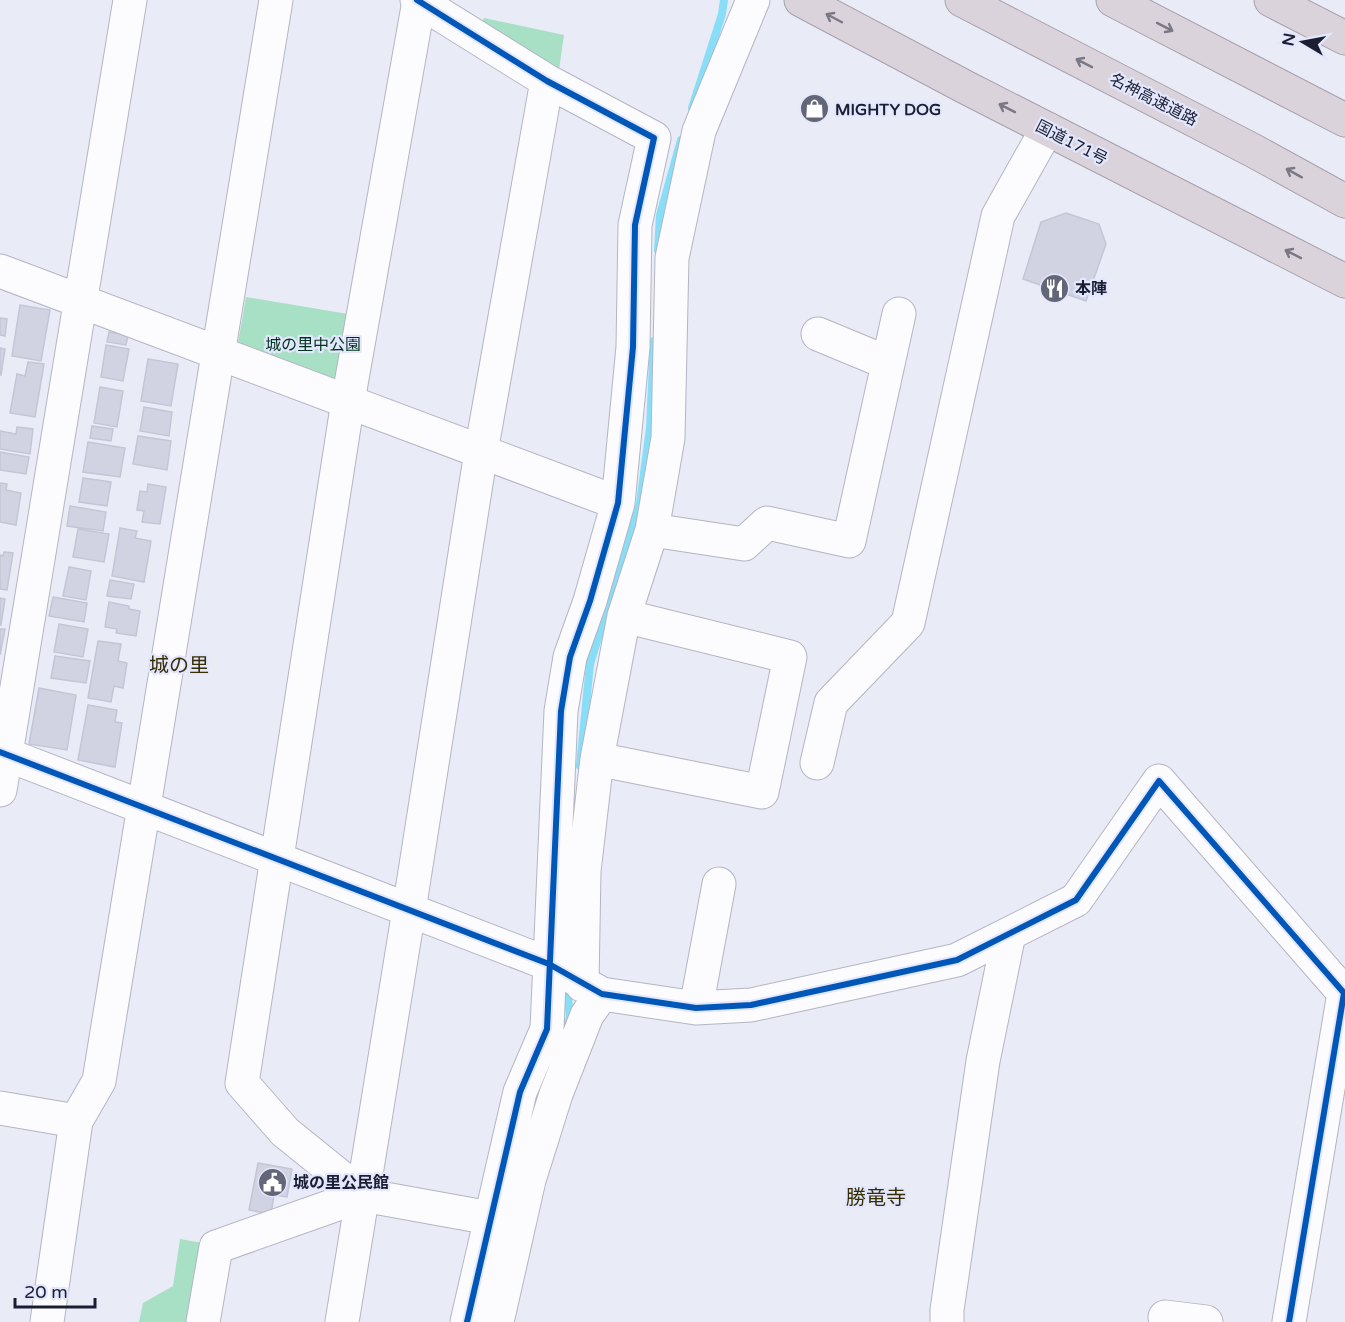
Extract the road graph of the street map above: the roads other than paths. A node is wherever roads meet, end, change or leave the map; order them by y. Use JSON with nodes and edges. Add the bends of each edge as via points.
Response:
{"nodes":[{"id":1,"x":130,"y":0,"type":"edge"},
{"id":2,"x":276,"y":0,"type":"edge"},
{"id":3,"x":753,"y":0,"type":"edge"},
{"id":4,"x":801,"y":0,"type":"edge"},
{"id":5,"x":962,"y":0,"type":"edge"},
{"id":6,"x":1113,"y":0,"type":"edge"},
{"id":7,"x":1271,"y":0,"type":"edge"},
{"id":8,"x":418,"y":1,"type":"edge"},
{"id":9,"x":1345,"y":38,"type":"edge"},
{"id":10,"x":547,"y":81,"type":"junction"},
{"id":11,"x":1345,"y":120,"type":"edge"},
{"id":12,"x":1047,"y":129,"type":"junction"},
{"id":13,"x":1345,"y":201,"type":"edge"},
{"id":14,"x":0,"y":271,"type":"edge"},
{"id":15,"x":1345,"y":281,"type":"edge"},
{"id":16,"x":80,"y":301,"type":"junction"},
{"id":17,"x":899,"y":314,"type":"dead end"},
{"id":18,"x":818,"y":334,"type":"dead end"},
{"id":19,"x":218,"y":353,"type":"junction"},
{"id":20,"x":888,"y":363,"type":"junction"},
{"id":21,"x":348,"y":401,"type":"junction"},
{"id":22,"x":481,"y":452,"type":"junction"},
{"id":23,"x":618,"y":503,"type":"junction"},
{"id":24,"x":652,"y":530,"type":"junction"},
{"id":25,"x":624,"y":616,"type":"junction"},
{"id":26,"x":3,"y":753,"type":"edge"},
{"id":27,"x":597,"y":759,"type":"junction"},
{"id":28,"x":817,"y":763,"type":"dead end"},
{"id":29,"x":0,"y":790,"type":"edge"},
{"id":30,"x":143,"y":807,"type":"junction"},
{"id":31,"x":277,"y":859,"type":"junction"},
{"id":32,"x":719,"y":884,"type":"dead end"},
{"id":33,"x":409,"y":910,"type":"junction"},
{"id":34,"x":1009,"y":934,"type":"junction"},
{"id":35,"x":549,"y":964,"type":"junction"},
{"id":36,"x":592,"y":990,"type":"junction"},
{"id":37,"x":696,"y":1008,"type":"junction"},
{"id":38,"x":0,"y":1108,"type":"edge"},
{"id":39,"x":76,"y":1121,"type":"junction"},
{"id":40,"x":363,"y":1195,"type":"junction"},
{"id":41,"x":490,"y":1218,"type":"junction"},
{"id":42,"x":1165,"y":1317,"type":"dead end"},
{"id":43,"x":47,"y":1322,"type":"edge"},
{"id":44,"x":203,"y":1322,"type":"edge"},
{"id":45,"x":342,"y":1322,"type":"edge"},
{"id":46,"x":467,"y":1322,"type":"edge"},
{"id":47,"x":497,"y":1322,"type":"edge"},
{"id":48,"x":947,"y":1322,"type":"edge"},
{"id":49,"x":1206,"y":1322,"type":"edge"},
{"id":50,"x":1289,"y":1322,"type":"edge"}],
"edges":[{"from":1,"to":16,"type":"street"},
{"from":2,"to":19,"type":"street"},
{"from":3,"to":24,"type":"street","via":[[699,131],[672,258],[668,438]]},
{"from":12,"to":4,"type":"highway","name":"国道171号","one_way":true},
{"from":13,"to":5,"type":"highway","name":"名神高速道路","one_way":true},
{"from":6,"to":11,"type":"highway","one_way":true},
{"from":7,"to":9,"type":"highway"},
{"from":8,"to":10,"type":"street"},
{"from":8,"to":21,"type":"street"},
{"from":10,"to":22,"type":"street"},
{"from":10,"to":23,"type":"street","via":[[654,138],[635,225],[633,347]]},
{"from":15,"to":12,"type":"highway","name":"国道171号","one_way":true},
{"from":12,"to":28,"type":"street","via":[[998,216],[908,623],[831,703]]},
{"from":14,"to":16,"type":"street"},
{"from":16,"to":19,"type":"street"},
{"from":16,"to":26,"type":"street"},
{"from":17,"to":20,"type":"street"},
{"from":18,"to":20,"type":"street"},
{"from":19,"to":21,"type":"street"},
{"from":19,"to":30,"type":"street"},
{"from":20,"to":24,"type":"street","via":[[849,541],[767,523],[744,544]]},
{"from":21,"to":22,"type":"street"},
{"from":21,"to":31,"type":"street"},
{"from":22,"to":23,"type":"street"},
{"from":22,"to":33,"type":"street"},
{"from":23,"to":35,"type":"street","via":[[570,657],[561,711]]},
{"from":24,"to":25,"type":"street"},
{"from":25,"to":27,"type":"street"},
{"from":25,"to":27,"type":"street","via":[[790,657],[762,792]]},
{"from":26,"to":29,"type":"street"},
{"from":26,"to":30,"type":"street"},
{"from":27,"to":36,"type":"street","via":[[584,871]]},
{"from":30,"to":31,"type":"street"},
{"from":30,"to":39,"type":"street","via":[[99,1081]]},
{"from":31,"to":33,"type":"street"},
{"from":31,"to":40,"type":"street","via":[[242,1083],[285,1132]]},
{"from":32,"to":37,"type":"street"},
{"from":33,"to":35,"type":"street"},
{"from":33,"to":40,"type":"street"},
{"from":34,"to":37,"type":"street","via":[[957,960],[751,1005]]},
{"from":34,"to":48,"type":"street","via":[[983,1061]]},
{"from":34,"to":50,"type":"street","via":[[1076,900],[1159,781],[1344,993]]},
{"from":35,"to":36,"type":"street"},
{"from":35,"to":41,"type":"street","via":[[547,1029],[520,1092]]},
{"from":36,"to":37,"type":"street"},
{"from":36,"to":47,"type":"street","via":[[587,1015],[532,1169]]},
{"from":38,"to":39,"type":"street"},
{"from":39,"to":43,"type":"street"},
{"from":40,"to":41,"type":"street"},
{"from":40,"to":44,"type":"street","via":[[216,1246]]},
{"from":40,"to":45,"type":"street"},
{"from":41,"to":46,"type":"street"},
{"from":42,"to":49,"type":"street"}]}
